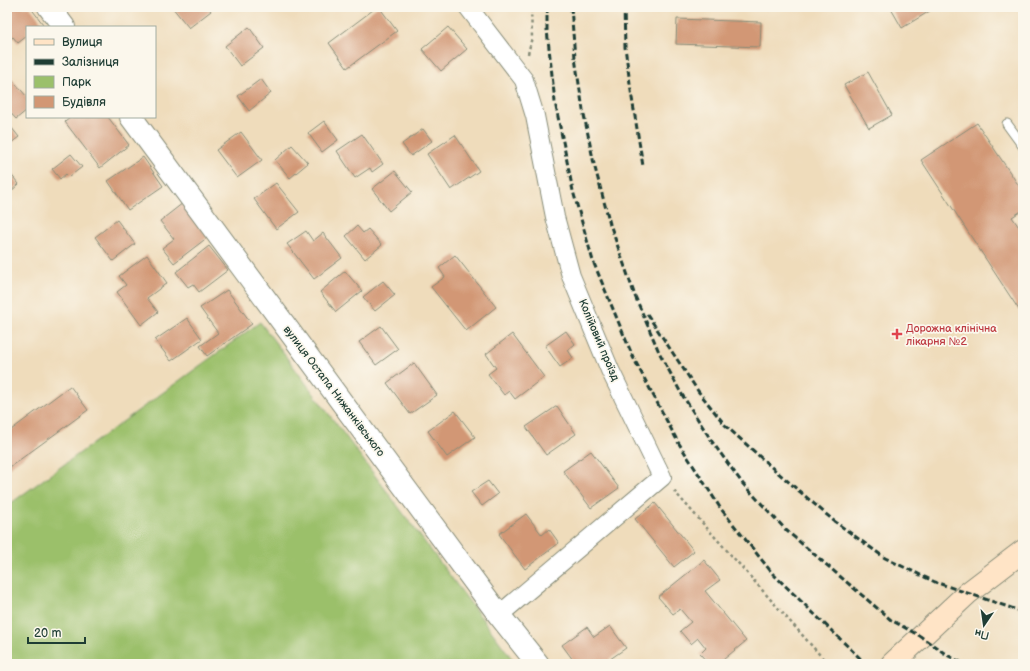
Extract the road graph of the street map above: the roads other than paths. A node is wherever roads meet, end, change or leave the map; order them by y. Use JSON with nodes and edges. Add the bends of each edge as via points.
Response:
{"nodes":[{"id":1,"x":49,"y":7,"type":"edge"},
{"id":2,"x":468,"y":7,"type":"edge"},
{"id":3,"x":63,"y":26,"type":"edge"},
{"id":4,"x":132,"y":118,"type":"edge"},
{"id":5,"x":1007,"y":124,"type":"dead end"},
{"id":6,"x":1023,"y":146,"type":"edge"},
{"id":7,"x":1023,"y":551,"type":"edge"},
{"id":8,"x":499,"y":615,"type":"junction"},
{"id":9,"x":538,"y":664,"type":"edge"},
{"id":10,"x":892,"y":664,"type":"edge"}],
"edges":[{"from":1,"to":3,"type":"street"},
{"from":2,"to":8,"type":"street","name":"Колійовий проїзд","via":[[524,80],[535,116],[555,217],[571,276],[610,370],[662,477]]},
{"from":4,"to":8,"type":"street","name":"вулиця Остапа Нижанківського"},
{"from":5,"to":6,"type":"lane"},
{"from":7,"to":10,"type":"main road","via":[[968,593]]},
{"from":8,"to":9,"type":"street","name":"вулиця Остапа Нижанківського"}]}
